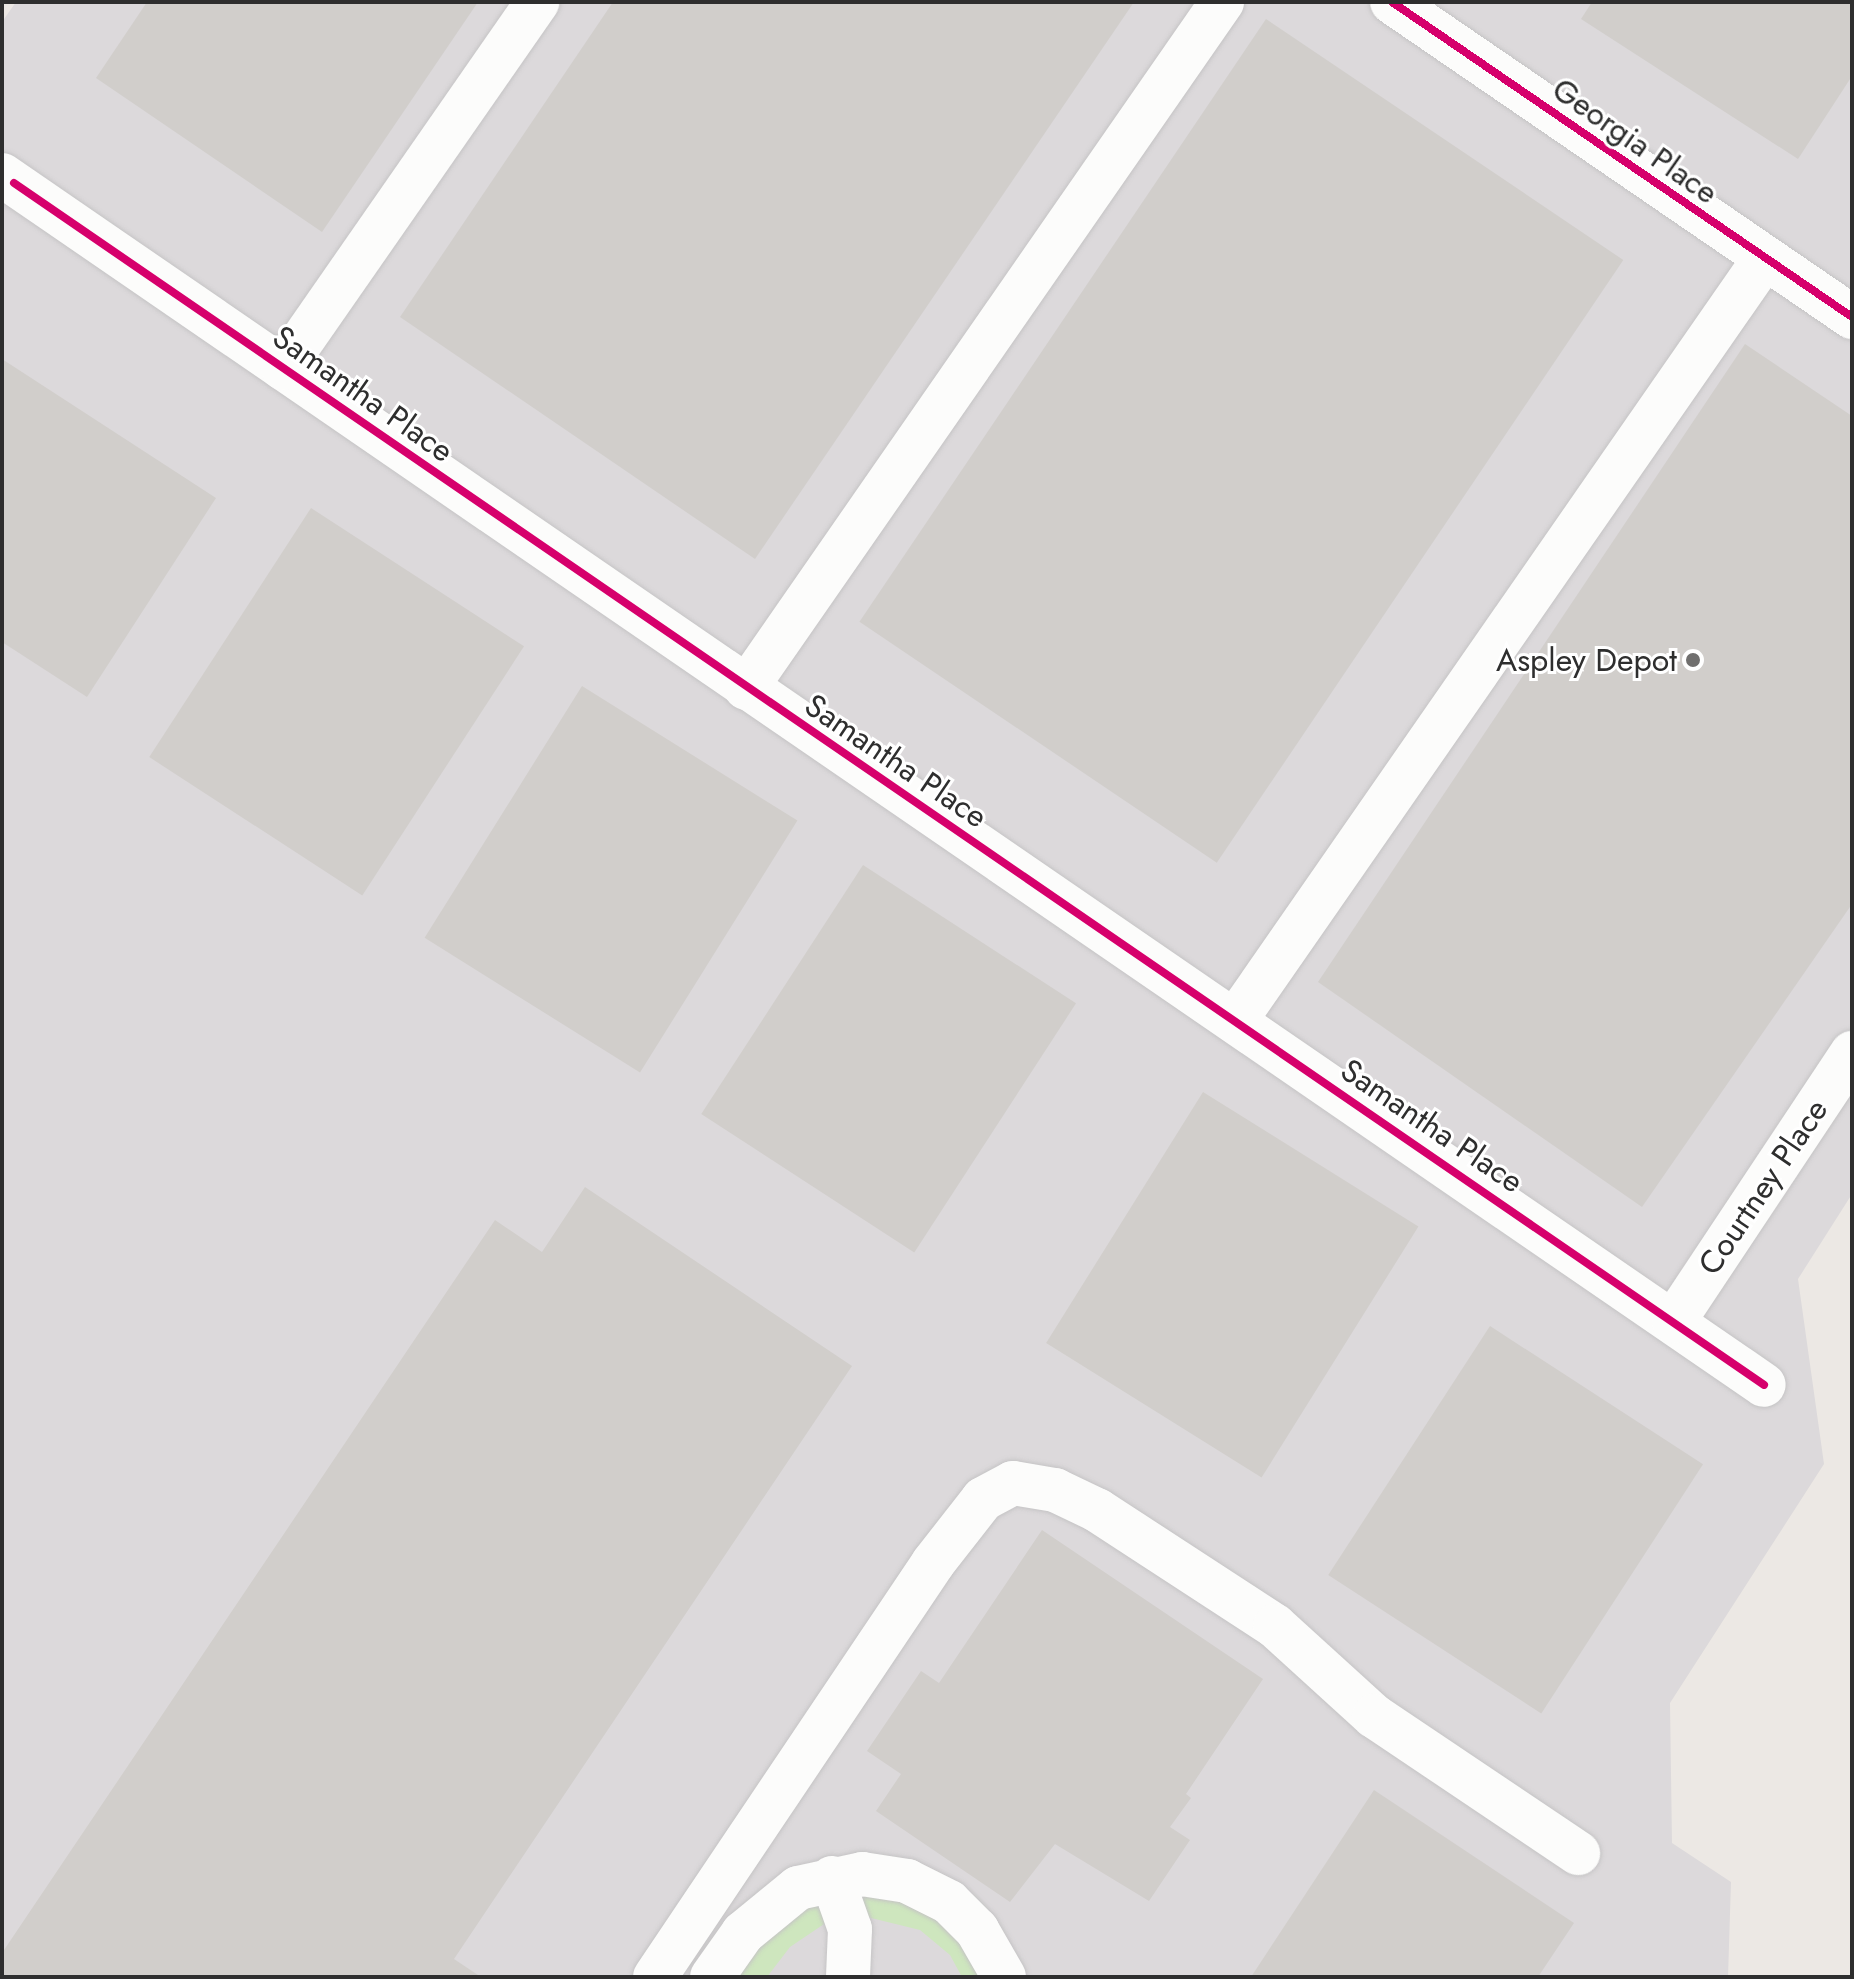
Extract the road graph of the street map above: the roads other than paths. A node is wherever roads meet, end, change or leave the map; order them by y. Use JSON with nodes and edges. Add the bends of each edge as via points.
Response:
{"nodes":[{"id":1,"x":537,"y":2,"type":"edge"},
{"id":2,"x":1222,"y":2,"type":"edge"},
{"id":3,"x":1392,"y":2,"type":"edge"},
{"id":4,"x":8,"y":179,"type":"edge"},
{"id":5,"x":1764,"y":259,"type":"junction"},
{"id":6,"x":1852,"y":317,"type":"edge"},
{"id":7,"x":283,"y":368,"type":"junction"},
{"id":8,"x":746,"y":688,"type":"junction"},
{"id":9,"x":1235,"y":1021,"type":"junction"},
{"id":10,"x":1852,"y":1053,"type":"edge"},
{"id":11,"x":1674,"y":1321,"type":"junction"},
{"id":12,"x":1764,"y":1385,"type":"dead end"},
{"id":13,"x":1578,"y":1853,"type":"dead end"},
{"id":14,"x":832,"y":1878,"type":"junction"},
{"id":15,"x":655,"y":1977,"type":"edge"},
{"id":16,"x":712,"y":1977,"type":"edge"},
{"id":17,"x":848,"y":1977,"type":"edge"},
{"id":18,"x":1004,"y":1977,"type":"edge"}],
"edges":[{"from":1,"to":7,"type":"street"},
{"from":2,"to":8,"type":"street"},
{"from":3,"to":5,"type":"street","name":"Georgia Place"},
{"from":4,"to":7,"type":"street","name":"Samantha Place"},
{"from":5,"to":6,"type":"street","name":"Georgia Place"},
{"from":5,"to":9,"type":"street"},
{"from":7,"to":8,"type":"street","name":"Samantha Place"},
{"from":8,"to":9,"type":"street","name":"Samantha Place"},
{"from":9,"to":11,"type":"street","name":"Samantha Place"},
{"from":10,"to":11,"type":"street","name":"Courtney Place"},
{"from":11,"to":12,"type":"street","name":"Samantha Place"},
{"from":13,"to":15,"type":"street","via":[[1374,1716],[1262,1618],[1097,1510],[1055,1490],[1013,1483],[983,1499],[933,1563]]},
{"from":14,"to":16,"type":"street","via":[[798,1888],[773,1905],[743,1933]]},
{"from":14,"to":17,"type":"street","via":[[850,1929]]},
{"from":14,"to":18,"type":"street","via":[[862,1874],[907,1881],[949,1902],[977,1930]]}]}
